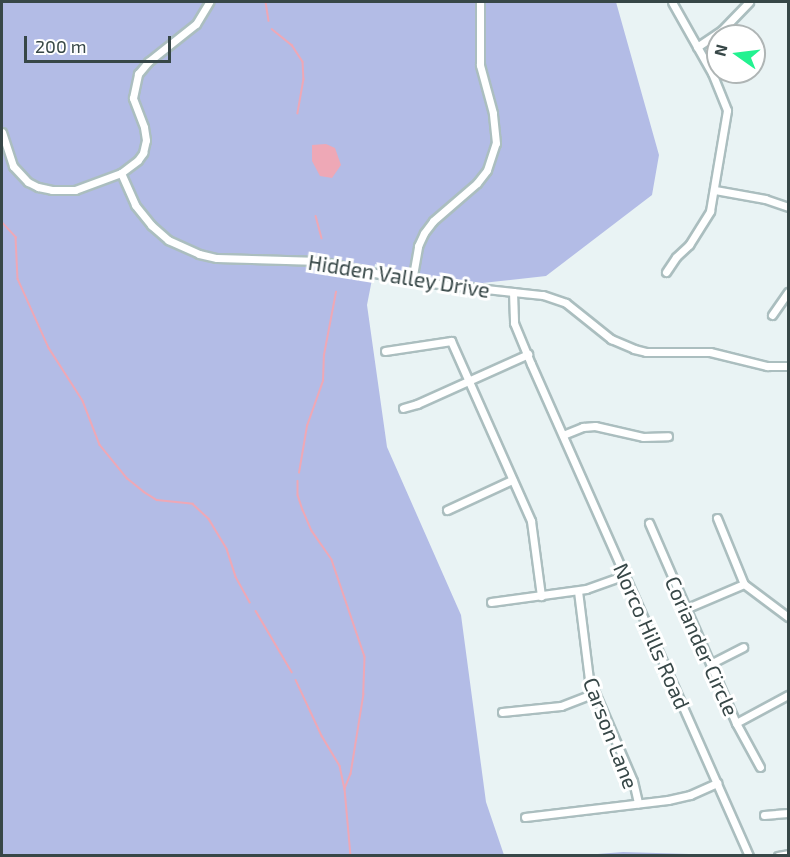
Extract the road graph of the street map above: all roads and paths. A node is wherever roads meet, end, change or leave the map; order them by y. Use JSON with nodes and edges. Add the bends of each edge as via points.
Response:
{"nodes":[{"id":1,"x":209,"y":2,"type":"edge"},
{"id":2,"x":480,"y":2,"type":"edge"},
{"id":3,"x":672,"y":2,"type":"edge"},
{"id":4,"x":749,"y":2,"type":"edge"},
{"id":5,"x":697,"y":47,"type":"junction"},
{"id":6,"x":2,"y":132,"type":"edge"},
{"id":7,"x":121,"y":173,"type":"junction"},
{"id":8,"x":715,"y":190,"type":"junction"},
{"id":9,"x":789,"y":207,"type":"edge"},
{"id":10,"x":666,"y":272,"type":"dead end"},
{"id":11,"x":412,"y":281,"type":"junction"},
{"id":12,"x":513,"y":292,"type":"junction"},
{"id":13,"x":789,"y":292,"type":"edge"},
{"id":14,"x":772,"y":315,"type":"dead end"},
{"id":15,"x":385,"y":351,"type":"dead end"},
{"id":16,"x":528,"y":354,"type":"junction"},
{"id":17,"x":789,"y":366,"type":"edge"},
{"id":18,"x":469,"y":381,"type":"junction"},
{"id":19,"x":403,"y":408,"type":"dead end"},
{"id":20,"x":554,"y":416,"type":"joint"},
{"id":21,"x":563,"y":435,"type":"junction"},
{"id":22,"x":668,"y":436,"type":"dead end"},
{"id":23,"x":512,"y":480,"type":"junction"},
{"id":24,"x":447,"y":510,"type":"dead end"},
{"id":25,"x":717,"y":518,"type":"dead end"},
{"id":26,"x":649,"y":523,"type":"dead end"},
{"id":27,"x":625,"y":575,"type":"junction"},
{"id":28,"x":744,"y":584,"type":"junction"},
{"id":29,"x":578,"y":591,"type":"junction"},
{"id":30,"x":541,"y":597,"type":"junction"},
{"id":31,"x":491,"y":602,"type":"dead end"},
{"id":32,"x":685,"y":609,"type":"junction"},
{"id":33,"x":789,"y":617,"type":"edge"},
{"id":34,"x":743,"y":647,"type":"dead end"},
{"id":35,"x":712,"y":663,"type":"junction"},
{"id":36,"x":595,"y":693,"type":"junction"},
{"id":37,"x":789,"y":695,"type":"edge"},
{"id":38,"x":502,"y":712,"type":"dead end"},
{"id":39,"x":736,"y":723,"type":"junction"},
{"id":40,"x":760,"y":768,"type":"dead end"},
{"id":41,"x":717,"y":783,"type":"junction"},
{"id":42,"x":638,"y":803,"type":"junction"},
{"id":43,"x":789,"y":813,"type":"edge"},
{"id":44,"x":764,"y":815,"type":"dead end"},
{"id":45,"x":525,"y":817,"type":"dead end"},
{"id":46,"x":789,"y":854,"type":"edge"},
{"id":47,"x":749,"y":855,"type":"edge"},
{"id":48,"x":777,"y":855,"type":"edge"}],
"edges":[{"from":1,"to":7,"type":"street","via":[[196,24],[138,74],[133,98],[146,140],[138,160]]},
{"from":2,"to":11,"type":"street","via":[[480,65],[496,130],[493,156],[477,183],[424,233]]},
{"from":3,"to":5,"type":"street"},
{"from":4,"to":5,"type":"street","via":[[723,30]]},
{"from":5,"to":8,"type":"street","via":[[727,110]]},
{"from":6,"to":7,"type":"street","via":[[13,166],[38,187],[75,190]]},
{"from":7,"to":11,"type":"street","name":"Hidden Valley Drive","via":[[135,205],[151,225],[168,240],[199,255],[320,261]]},
{"from":8,"to":9,"type":"street"},
{"from":8,"to":10,"type":"street","via":[[703,226]]},
{"from":11,"to":12,"type":"street","name":"Hidden Valley Drive"},
{"from":12,"to":16,"type":"street","name":"Hidden Valley Drive","via":[[514,323]]},
{"from":12,"to":17,"type":"street","via":[[566,303],[611,339],[634,349],[710,352],[767,366]]},
{"from":13,"to":14,"type":"street"},
{"from":15,"to":18,"type":"street","via":[[451,341]]},
{"from":16,"to":18,"type":"street"},
{"from":16,"to":20,"type":"street","name":"Hidden Valley Drive"},
{"from":18,"to":19,"type":"street"},
{"from":18,"to":23,"type":"street"},
{"from":20,"to":21,"type":"street","name":"Norco Hills Road"},
{"from":21,"to":22,"type":"street","via":[[595,426],[643,437]]},
{"from":21,"to":27,"type":"street","name":"Norco Hills Road"},
{"from":23,"to":24,"type":"street"},
{"from":23,"to":30,"type":"street","via":[[534,531]]},
{"from":25,"to":28,"type":"street"},
{"from":26,"to":32,"type":"street","name":"Coriander Circle"},
{"from":27,"to":29,"type":"street"},
{"from":27,"to":41,"type":"street","name":"Norco Hills Road"},
{"from":28,"to":32,"type":"street"},
{"from":28,"to":33,"type":"street"},
{"from":29,"to":30,"type":"street"},
{"from":29,"to":36,"type":"street","name":"Carson Lane","via":[[586,670]]},
{"from":30,"to":31,"type":"street"},
{"from":32,"to":35,"type":"street","name":"Coriander Circle"},
{"from":34,"to":35,"type":"street"},
{"from":35,"to":39,"type":"street","name":"Coriander Circle"},
{"from":36,"to":38,"type":"street","via":[[561,706]]},
{"from":36,"to":42,"type":"street","name":"Carson Lane","via":[[633,781]]},
{"from":37,"to":39,"type":"street"},
{"from":39,"to":40,"type":"street","name":"Coriander Circle"},
{"from":41,"to":42,"type":"street","via":[[690,795]]},
{"from":41,"to":47,"type":"street","name":"Norco Hills Road"},
{"from":42,"to":45,"type":"street"},
{"from":43,"to":44,"type":"street"},
{"from":46,"to":48,"type":"street"}]}
